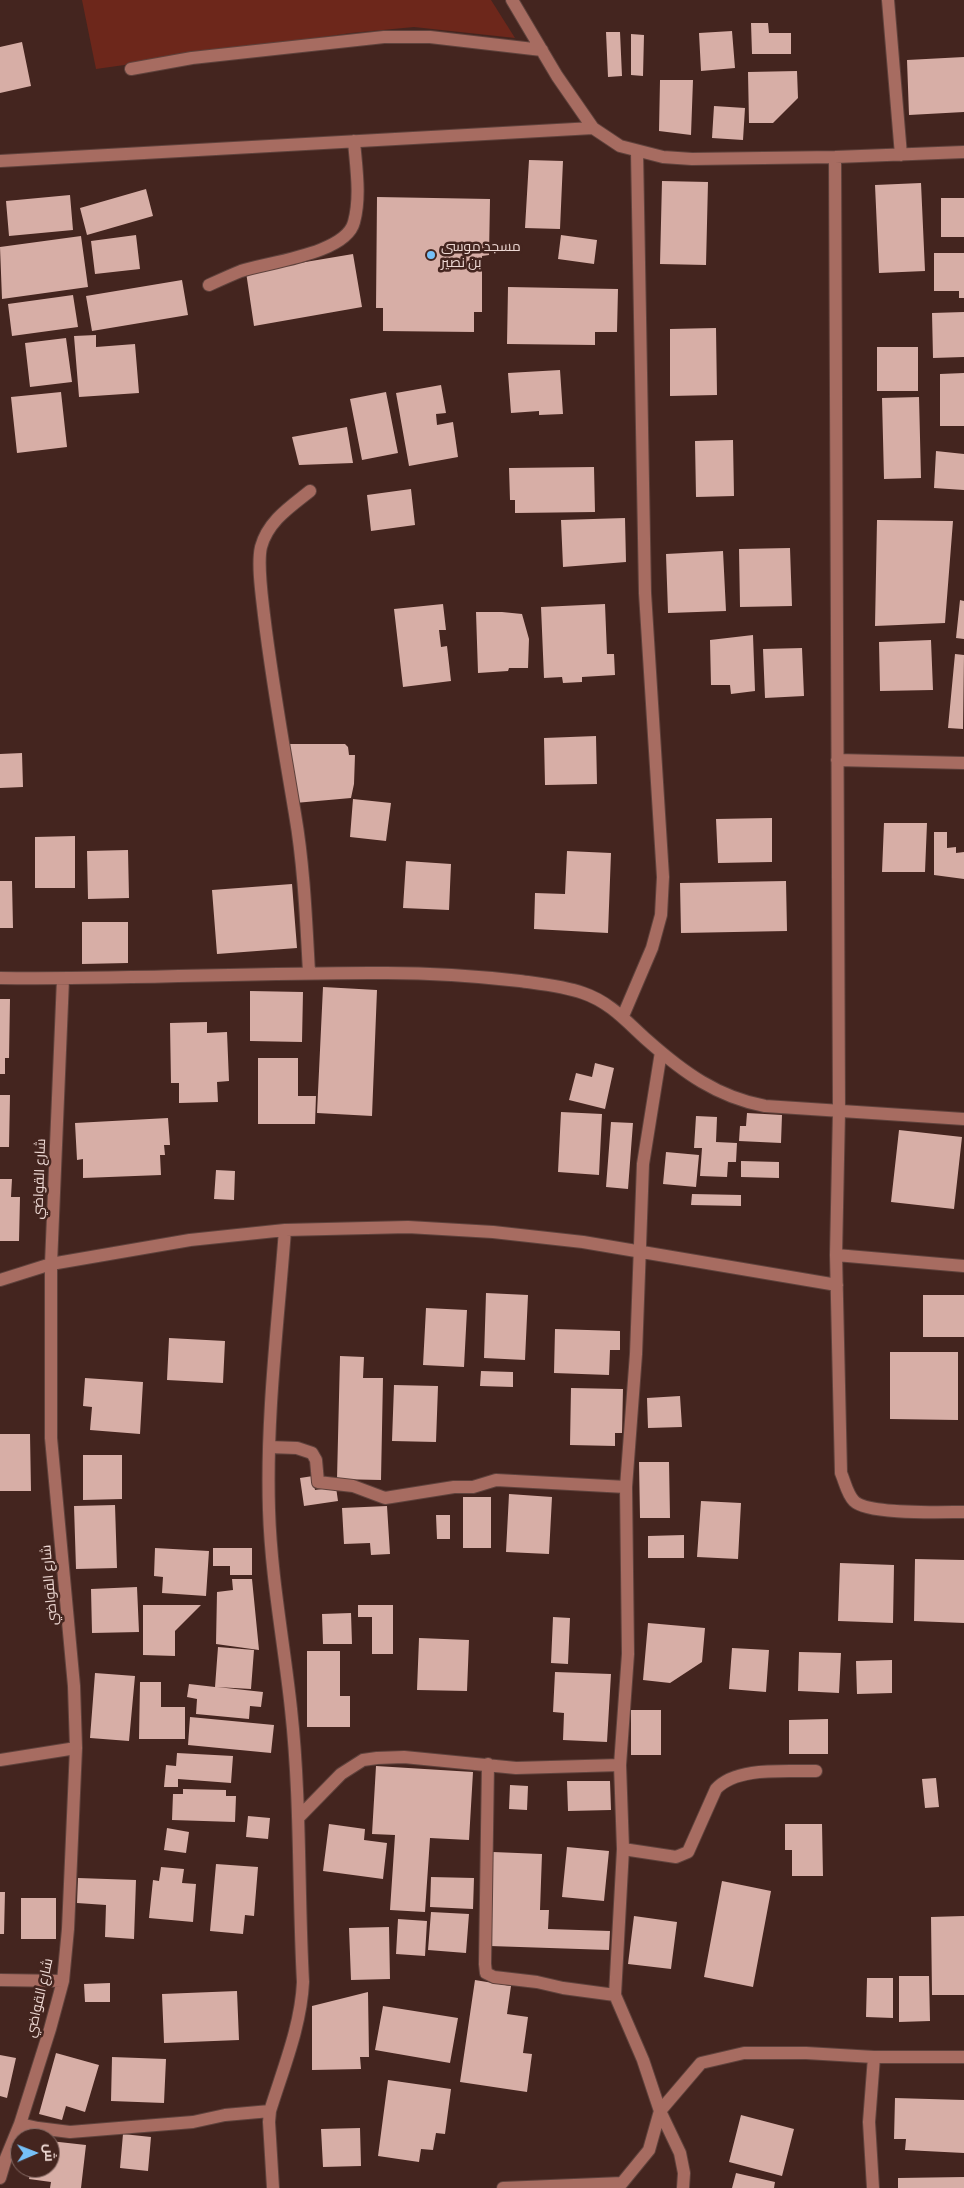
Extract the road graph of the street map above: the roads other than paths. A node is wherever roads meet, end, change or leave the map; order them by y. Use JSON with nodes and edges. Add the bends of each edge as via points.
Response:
{"nodes":[{"id":1,"x":512,"y":0,"type":"edge"},
{"id":2,"x":888,"y":0,"type":"edge"},
{"id":3,"x":542,"y":50,"type":"junction"},
{"id":4,"x":131,"y":69,"type":"dead end"},
{"id":5,"x":594,"y":128,"type":"junction"},
{"id":6,"x":354,"y":141,"type":"junction"},
{"id":7,"x":637,"y":152,"type":"junction"},
{"id":8,"x":964,"y":152,"type":"edge"},
{"id":9,"x":901,"y":155,"type":"junction"},
{"id":10,"x":835,"y":157,"type":"junction"},
{"id":11,"x":0,"y":161,"type":"edge"},
{"id":12,"x":209,"y":285,"type":"dead end"},
{"id":13,"x":310,"y":491,"type":"dead end"},
{"id":14,"x":837,"y":760,"type":"junction"},
{"id":15,"x":964,"y":763,"type":"edge"},
{"id":16,"x":309,"y":972,"type":"junction"},
{"id":17,"x":0,"y":978,"type":"edge"},
{"id":18,"x":63,"y":979,"type":"junction"},
{"id":19,"x":623,"y":1016,"type":"junction"},
{"id":20,"x":661,"y":1052,"type":"junction"},
{"id":21,"x":838,"y":1111,"type":"junction"},
{"id":22,"x":964,"y":1119,"type":"edge"},
{"id":23,"x":285,"y":1230,"type":"junction"},
{"id":24,"x":641,"y":1254,"type":"junction"},
{"id":25,"x":836,"y":1255,"type":"junction"},
{"id":26,"x":51,"y":1264,"type":"junction"},
{"id":27,"x":964,"y":1266,"type":"edge"},
{"id":28,"x":0,"y":1280,"type":"edge"},
{"id":29,"x":837,"y":1285,"type":"junction"},
{"id":30,"x":269,"y":1447,"type":"junction"},
{"id":31,"x":626,"y":1487,"type":"junction"},
{"id":32,"x":964,"y":1512,"type":"edge"},
{"id":33,"x":76,"y":1748,"type":"junction"},
{"id":34,"x":0,"y":1760,"type":"edge"},
{"id":35,"x":488,"y":1764,"type":"junction"},
{"id":36,"x":620,"y":1765,"type":"junction"},
{"id":37,"x":816,"y":1771,"type":"dead end"},
{"id":38,"x":298,"y":1818,"type":"junction"},
{"id":39,"x":623,"y":1850,"type":"junction"},
{"id":40,"x":0,"y":1980,"type":"edge"},
{"id":41,"x":63,"y":1981,"type":"junction"},
{"id":42,"x":616,"y":1995,"type":"junction"},
{"id":43,"x":874,"y":2057,"type":"junction"},
{"id":44,"x":964,"y":2057,"type":"edge"},
{"id":45,"x":270,"y":2111,"type":"junction"},
{"id":46,"x":660,"y":2111,"type":"junction"},
{"id":47,"x":20,"y":2124,"type":"junction"},
{"id":48,"x":3,"y":2157,"type":"edge"},
{"id":49,"x":0,"y":2178,"type":"edge"},
{"id":50,"x":273,"y":2188,"type":"edge"},
{"id":51,"x":503,"y":2188,"type":"edge"},
{"id":52,"x":683,"y":2188,"type":"edge"},
{"id":53,"x":874,"y":2188,"type":"edge"}],
"edges":[{"from":1,"to":3,"type":"street"},
{"from":2,"to":9,"type":"street"},
{"from":3,"to":4,"type":"street","via":[[430,37],[384,37],[192,58]]},
{"from":3,"to":5,"type":"street"},
{"from":5,"to":6,"type":"street"},
{"from":5,"to":7,"type":"street","via":[[620,146]]},
{"from":6,"to":11,"type":"street"},
{"from":6,"to":12,"type":"street","via":[[357,194],[354,224],[343,238],[318,252],[242,271]]},
{"from":7,"to":10,"type":"street","via":[[692,159]]},
{"from":7,"to":19,"type":"street","via":[[645,594],[663,877],[661,915],[652,948]]},
{"from":8,"to":9,"type":"street"},
{"from":9,"to":10,"type":"street"},
{"from":10,"to":14,"type":"street"},
{"from":13,"to":16,"type":"street","via":[[278,516],[261,548],[261,586],[268,644],[296,817]]},
{"from":14,"to":15,"type":"street"},
{"from":14,"to":21,"type":"street"},
{"from":16,"to":18,"type":"street"},
{"from":16,"to":19,"type":"street","via":[[428,973],[552,985],[583,993]]},
{"from":17,"to":18,"type":"street"},
{"from":18,"to":26,"type":"street","name":"شارع القواضي"},
{"from":19,"to":20,"type":"street"},
{"from":20,"to":21,"type":"street","via":[[697,1080],[743,1102]]},
{"from":20,"to":24,"type":"street","via":[[643,1164]]},
{"from":21,"to":22,"type":"street"},
{"from":21,"to":25,"type":"street"},
{"from":23,"to":24,"type":"street","via":[[408,1227],[493,1232],[583,1242]]},
{"from":23,"to":26,"type":"street","via":[[190,1240]]},
{"from":23,"to":30,"type":"street"},
{"from":24,"to":29,"type":"street"},
{"from":24,"to":31,"type":"street"},
{"from":25,"to":27,"type":"street"},
{"from":25,"to":29,"type":"street"},
{"from":26,"to":28,"type":"street"},
{"from":26,"to":33,"type":"street","name":"شارع القواضي","via":[[51,1438],[74,1686]]},
{"from":29,"to":32,"type":"street","via":[[841,1473],[847,1491],[854,1501],[870,1508]]},
{"from":30,"to":31,"type":"street","via":[[297,1448],[312,1453],[318,1482],[353,1486],[385,1498],[473,1487],[496,1480]]},
{"from":30,"to":38,"type":"street","via":[[272,1560],[291,1709]]},
{"from":31,"to":36,"type":"street","via":[[628,1654]]},
{"from":33,"to":34,"type":"street"},
{"from":33,"to":41,"type":"street","name":"شارع القواضي"},
{"from":35,"to":36,"type":"street","via":[[516,1768]]},
{"from":35,"to":38,"type":"street","via":[[404,1757],[364,1760],[341,1774]]},
{"from":35,"to":42,"type":"street","via":[[486,1973],[494,1977]]},
{"from":36,"to":39,"type":"street"},
{"from":37,"to":39,"type":"street","via":[[738,1774],[722,1782],[688,1852],[683,1856]]},
{"from":38,"to":45,"type":"street","via":[[302,1994],[296,2026]]},
{"from":39,"to":42,"type":"street"},
{"from":40,"to":41,"type":"street"},
{"from":41,"to":47,"type":"street","name":"شارع القواضي"},
{"from":42,"to":46,"type":"street"},
{"from":43,"to":44,"type":"street"},
{"from":43,"to":46,"type":"street","via":[[744,2053],[701,2063]]},
{"from":43,"to":53,"type":"street","via":[[869,2122]]},
{"from":45,"to":47,"type":"street","via":[[193,2122],[70,2132]]},
{"from":45,"to":50,"type":"street"},
{"from":46,"to":51,"type":"street","via":[[649,2150],[622,2183]]},
{"from":46,"to":52,"type":"street","via":[[680,2154]]},
{"from":47,"to":48,"type":"street","name":"شارع القواضي"},
{"from":48,"to":49,"type":"street","name":"شارع القواضي"}]}
